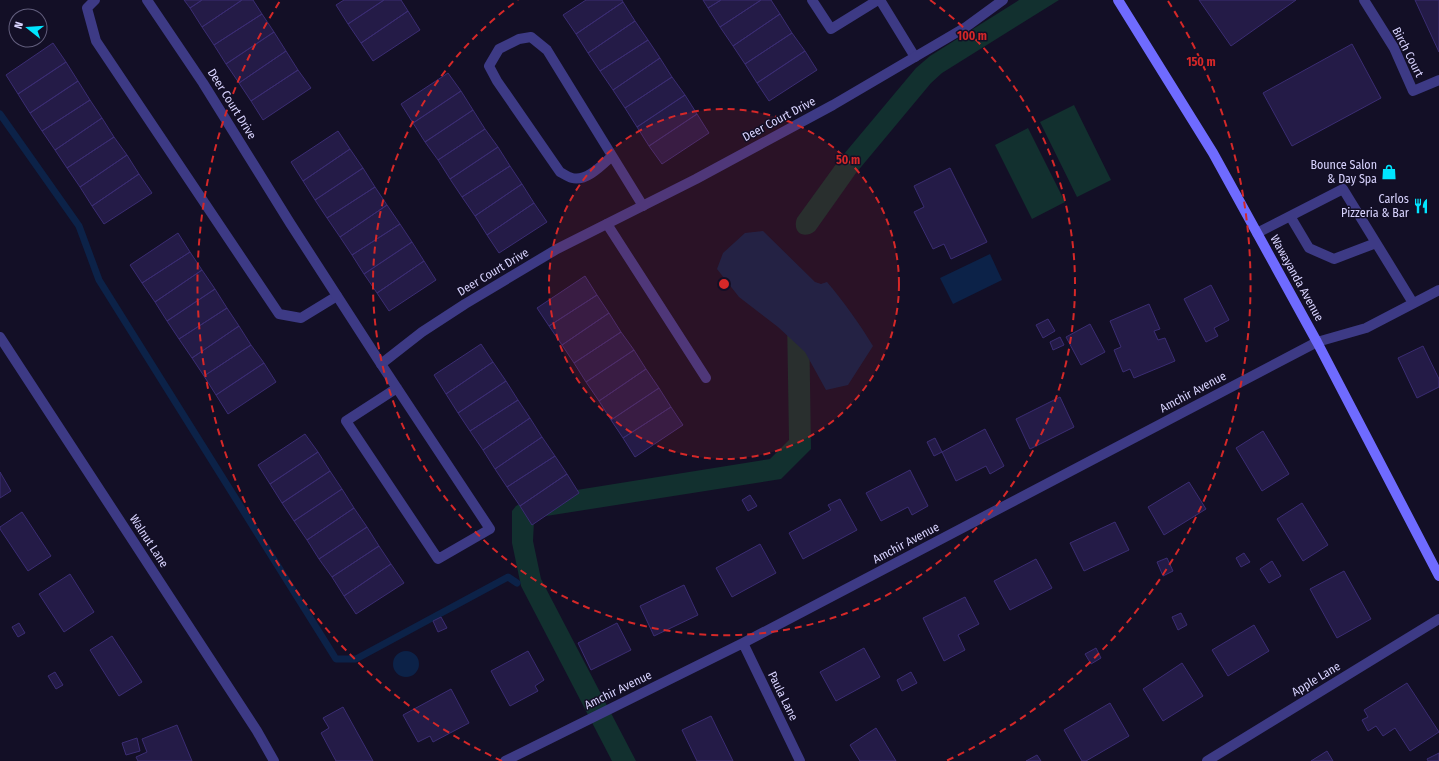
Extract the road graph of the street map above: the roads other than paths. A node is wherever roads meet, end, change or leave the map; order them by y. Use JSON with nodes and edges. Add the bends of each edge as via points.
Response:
{"nodes":[{"id":1,"x":95,"y":0,"type":"edge"},
{"id":2,"x":147,"y":0,"type":"edge"},
{"id":3,"x":812,"y":0,"type":"edge"},
{"id":4,"x":879,"y":0,"type":"edge"},
{"id":5,"x":1003,"y":0,"type":"edge"},
{"id":6,"x":1118,"y":0,"type":"edge"},
{"id":7,"x":1364,"y":0,"type":"edge"},
{"id":8,"x":915,"y":57,"type":"junction"},
{"id":9,"x":1439,"y":80,"type":"edge"},
{"id":10,"x":612,"y":156,"type":"junction"},
{"id":11,"x":643,"y":206,"type":"junction"},
{"id":12,"x":1290,"y":216,"type":"junction"},
{"id":13,"x":607,"y":224,"type":"junction"},
{"id":14,"x":1257,"y":233,"type":"junction"},
{"id":15,"x":1376,"y":243,"type":"junction"},
{"id":16,"x":1439,"y":290,"type":"edge"},
{"id":17,"x":337,"y":296,"type":"junction"},
{"id":18,"x":1413,"y":303,"type":"junction"},
{"id":19,"x":0,"y":337,"type":"edge"},
{"id":20,"x":1317,"y":342,"type":"junction"},
{"id":21,"x":381,"y":364,"type":"junction"},
{"id":22,"x":706,"y":378,"type":"dead end"},
{"id":23,"x":397,"y":388,"type":"junction"},
{"id":24,"x":1439,"y":576,"type":"edge"},
{"id":25,"x":1439,"y":620,"type":"edge"},
{"id":26,"x":743,"y":643,"type":"junction"},
{"id":27,"x":274,"y":761,"type":"edge"},
{"id":28,"x":504,"y":761,"type":"edge"},
{"id":29,"x":800,"y":761,"type":"edge"},
{"id":30,"x":1207,"y":761,"type":"edge"}],
"edges":[{"from":1,"to":17,"type":"street","via":[[87,8],[96,40],[279,314],[302,318]]},
{"from":2,"to":17,"type":"street","name":"Deer Court Drive","via":[[204,83]]},
{"from":3,"to":4,"type":"street","via":[[831,29]]},
{"from":4,"to":8,"type":"street"},
{"from":5,"to":8,"type":"street","name":"Deer Court Drive","via":[[966,27]]},
{"from":6,"to":14,"type":"street","name":"Wawayanda Avenue","via":[[1213,152]]},
{"from":7,"to":9,"type":"street","name":"Birch Court","via":[[1394,48],[1413,91]]},
{"from":8,"to":11,"type":"street","name":"Deer Court Drive","via":[[832,105]]},
{"from":10,"to":10,"type":"street","via":[[547,50],[531,37],[519,39],[499,49],[489,66],[497,82],[560,172],[572,179],[584,177]]},
{"from":10,"to":11,"type":"street"},
{"from":11,"to":13,"type":"street","name":"Deer Court Drive"},
{"from":12,"to":14,"type":"street"},
{"from":12,"to":15,"type":"street","via":[[1308,248],[1334,259]]},
{"from":12,"to":15,"type":"street","via":[[1343,189]]},
{"from":13,"to":21,"type":"street","name":"Deer Court Drive","via":[[556,250],[465,304],[422,332]]},
{"from":13,"to":22,"type":"street"},
{"from":14,"to":20,"type":"street","name":"Wawayanda Avenue"},
{"from":15,"to":18,"type":"street"},
{"from":16,"to":18,"type":"street","name":"Amchir Avenue"},
{"from":17,"to":21,"type":"street","name":"Deer Court Drive"},
{"from":18,"to":20,"type":"street","name":"Amchir Avenue","via":[[1366,328]]},
{"from":19,"to":27,"type":"street","name":"Walnut Lane","via":[[253,724]]},
{"from":20,"to":24,"type":"street","name":"Wawayanda Avenue"},
{"from":20,"to":26,"type":"street","name":"Amchir Avenue"},
{"from":21,"to":23,"type":"street"},
{"from":23,"to":23,"type":"street","via":[[490,529],[438,559],[346,421]]},
{"from":25,"to":30,"type":"street","name":"Apple Lane"},
{"from":26,"to":28,"type":"street","name":"Amchir Avenue"},
{"from":26,"to":29,"type":"street","name":"Paula Lane"}]}
